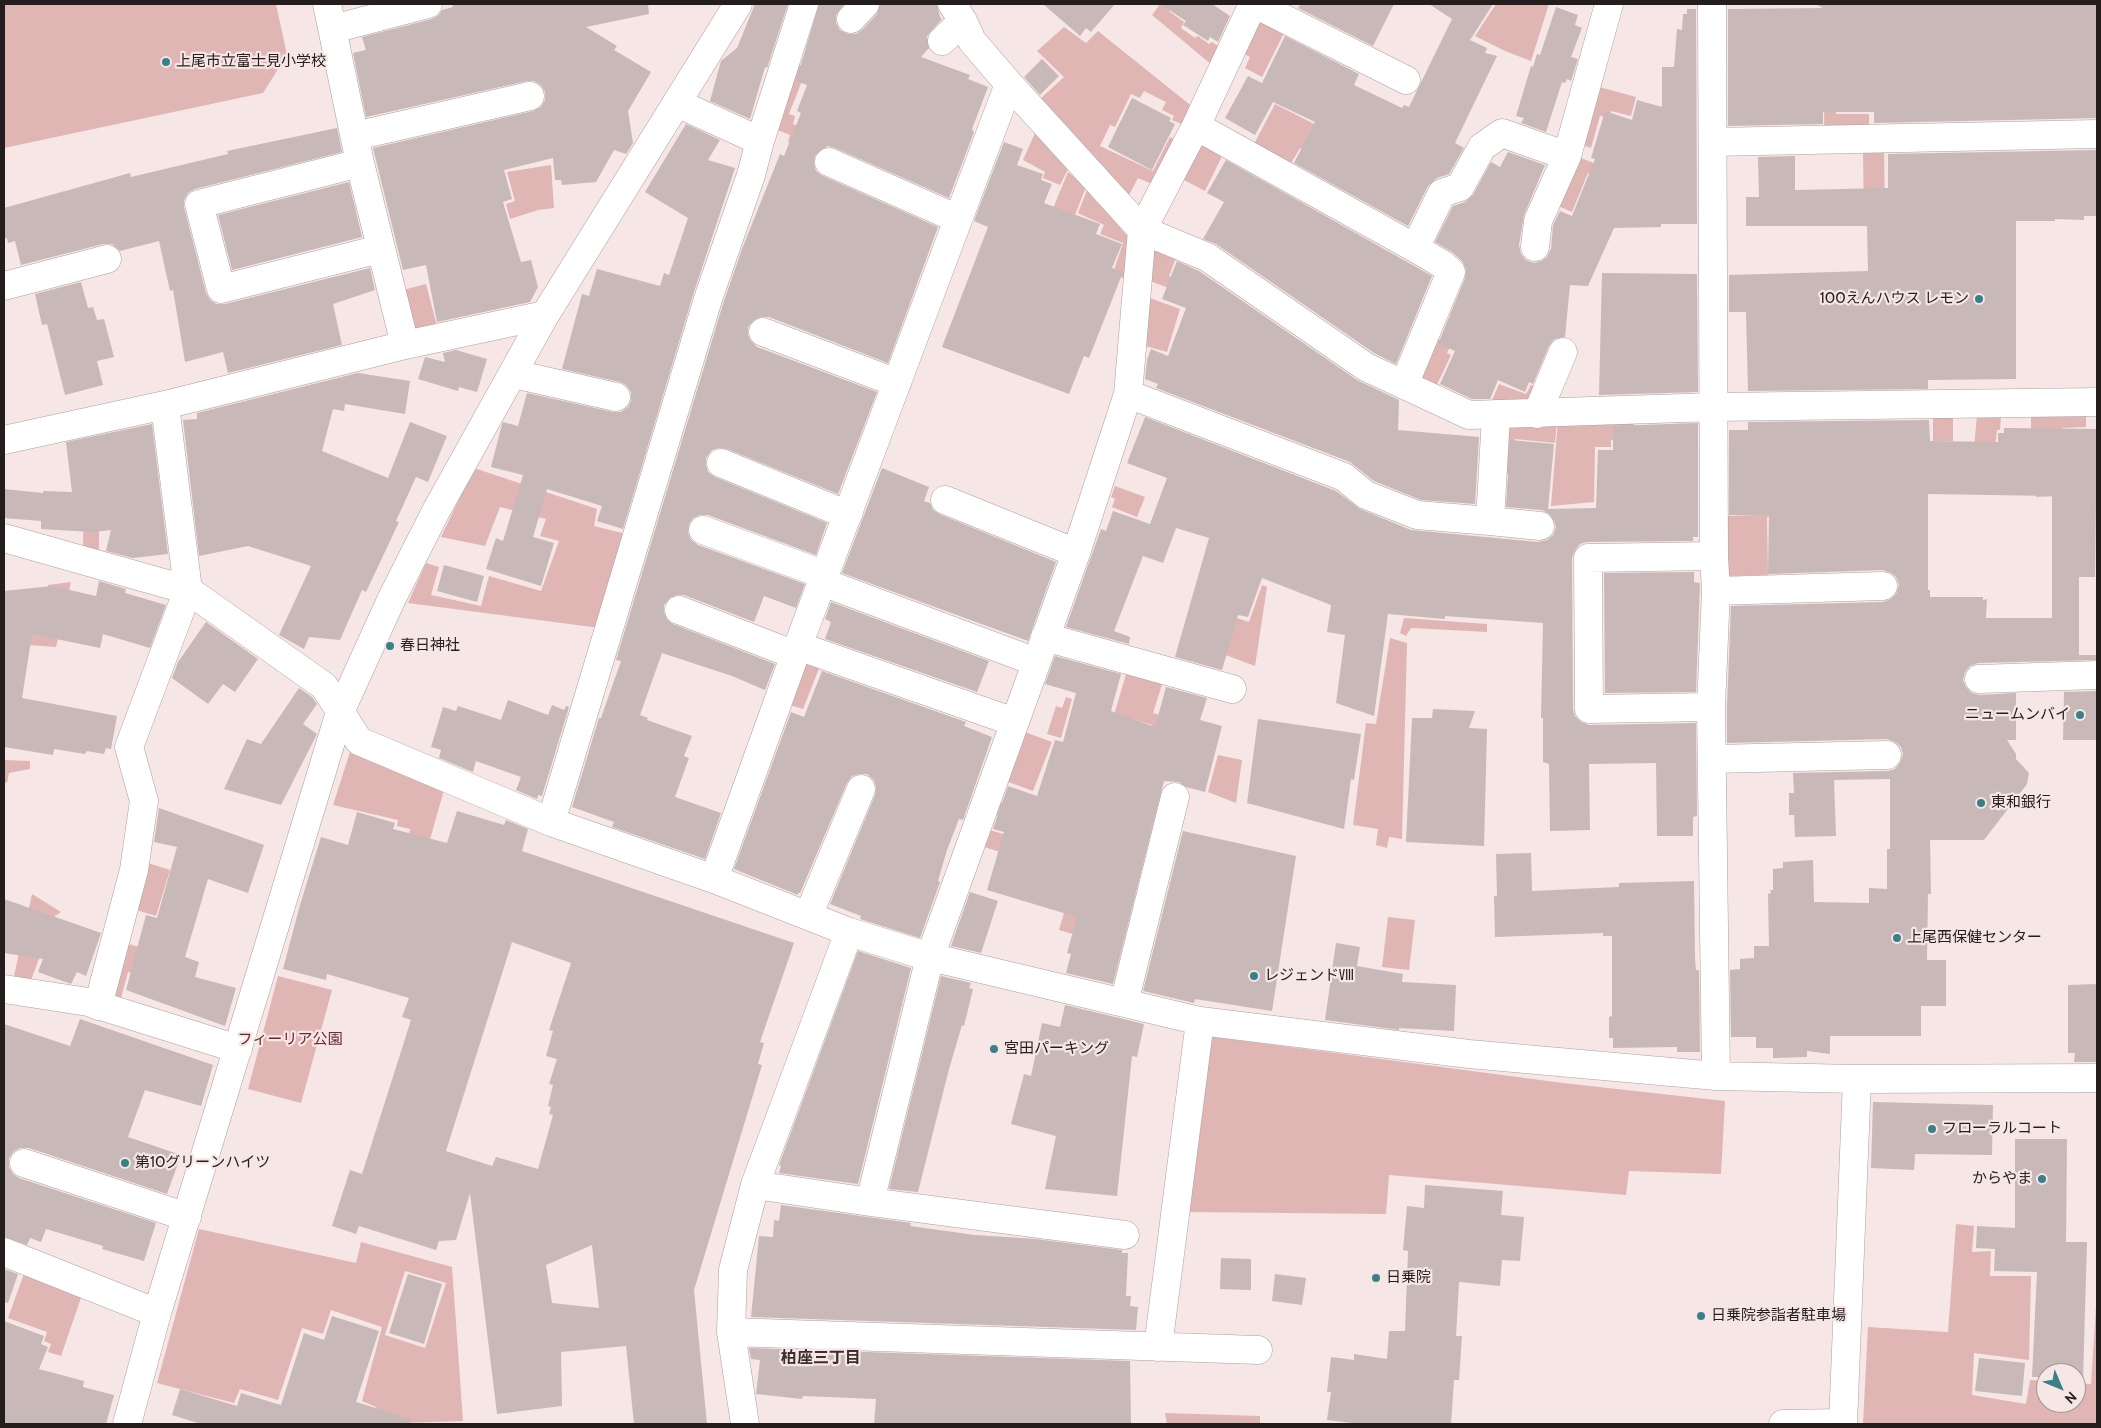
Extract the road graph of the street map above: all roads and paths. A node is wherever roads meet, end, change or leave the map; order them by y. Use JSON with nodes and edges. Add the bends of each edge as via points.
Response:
{"nodes":[{"id":1,"x":428,"y":4,"type":"edge"},
{"id":2,"x":738,"y":4,"type":"edge"},
{"id":3,"x":804,"y":4,"type":"edge"},
{"id":4,"x":1254,"y":4,"type":"edge"},
{"id":5,"x":1609,"y":4,"type":"edge"},
{"id":6,"x":1712,"y":4,"type":"edge"},
{"id":7,"x":957,"y":12,"type":"edge"},
{"id":8,"x":330,"y":17,"type":"edge"},
{"id":9,"x":942,"y":41,"type":"dead end"},
{"id":10,"x":1406,"y":80,"type":"dead end"},
{"id":11,"x":1009,"y":84,"type":"junction"},
{"id":12,"x":530,"y":96,"type":"dead end"},
{"id":13,"x":677,"y":103,"type":"junction"},
{"id":14,"x":1196,"y":126,"type":"junction"},
{"id":15,"x":2097,"y":134,"type":"edge"},
{"id":16,"x":760,"y":141,"type":"junction"},
{"id":17,"x":1713,"y":142,"type":"junction"},
{"id":18,"x":357,"y":149,"type":"junction"},
{"id":19,"x":1566,"y":156,"type":"junction"},
{"id":20,"x":829,"y":162,"type":"dead end"},
{"id":21,"x":958,"y":219,"type":"junction"},
{"id":22,"x":1142,"y":230,"type":"junction"},
{"id":23,"x":1535,"y":247,"type":"dead end"},
{"id":24,"x":1415,"y":248,"type":"junction"},
{"id":25,"x":380,"y":249,"type":"junction"},
{"id":26,"x":108,"y":260,"type":"dead end"},
{"id":27,"x":4,"y":286,"type":"edge"},
{"id":28,"x":545,"y":315,"type":"junction"},
{"id":29,"x":763,"y":332,"type":"dead end"},
{"id":30,"x":405,"y":345,"type":"junction"},
{"id":31,"x":1563,"y":352,"type":"dead end"},
{"id":32,"x":514,"y":374,"type":"junction"},
{"id":33,"x":896,"y":383,"type":"junction"},
{"id":34,"x":1404,"y":386,"type":"junction"},
{"id":35,"x":1128,"y":394,"type":"junction"},
{"id":36,"x":616,"y":397,"type":"dead end"},
{"id":37,"x":2097,"y":402,"type":"edge"},
{"id":38,"x":165,"y":405,"type":"junction"},
{"id":39,"x":1715,"y":407,"type":"junction"},
{"id":40,"x":1537,"y":414,"type":"junction"},
{"id":41,"x":1496,"y":416,"type":"junction"},
{"id":42,"x":4,"y":440,"type":"edge"},
{"id":43,"x":720,"y":463,"type":"dead end"},
{"id":44,"x":946,"y":500,"type":"dead end"},
{"id":45,"x":848,"y":515,"type":"junction"},
{"id":46,"x":1490,"y":521,"type":"junction"},
{"id":47,"x":1540,"y":526,"type":"dead end"},
{"id":48,"x":703,"y":530,"type":"dead end"},
{"id":49,"x":4,"y":538,"type":"edge"},
{"id":50,"x":1076,"y":553,"type":"junction"},
{"id":51,"x":1714,"y":556,"type":"junction"},
{"id":52,"x":824,"y":579,"type":"junction"},
{"id":53,"x":1882,"y":586,"type":"dead end"},
{"id":54,"x":188,"y":590,"type":"junction"},
{"id":55,"x":1716,"y":591,"type":"junction"},
{"id":56,"x":679,"y":610,"type":"dead end"},
{"id":57,"x":1040,"y":649,"type":"junction"},
{"id":58,"x":797,"y":651,"type":"junction"},
{"id":59,"x":2097,"y":675,"type":"edge"},
{"id":60,"x":1979,"y":679,"type":"dead end"},
{"id":61,"x":1232,"y":689,"type":"dead end"},
{"id":62,"x":1711,"y":707,"type":"junction"},
{"id":63,"x":340,"y":712,"type":"junction"},
{"id":64,"x":1014,"y":722,"type":"junction"},
{"id":65,"x":1887,"y":755,"type":"dead end"},
{"id":66,"x":1712,"y":759,"type":"junction"},
{"id":67,"x":861,"y":789,"type":"dead end"},
{"id":68,"x":1175,"y":797,"type":"dead end"},
{"id":69,"x":551,"y":822,"type":"junction"},
{"id":70,"x":714,"y":879,"type":"junction"},
{"id":71,"x":808,"y":916,"type":"junction"},
{"id":72,"x":849,"y":932,"type":"junction"},
{"id":73,"x":930,"y":957,"type":"junction"},
{"id":74,"x":4,"y":989,"type":"edge"},
{"id":75,"x":1124,"y":1003,"type":"junction"},
{"id":76,"x":98,"y":1006,"type":"junction"},
{"id":77,"x":1200,"y":1021,"type":"junction"},
{"id":78,"x":238,"y":1049,"type":"junction"},
{"id":79,"x":1716,"y":1076,"type":"junction"},
{"id":80,"x":2097,"y":1078,"type":"edge"},
{"id":81,"x":1857,"y":1079,"type":"junction"},
{"id":82,"x":24,"y":1163,"type":"dead end"},
{"id":83,"x":755,"y":1186,"type":"junction"},
{"id":84,"x":870,"y":1202,"type":"junction"},
{"id":85,"x":187,"y":1217,"type":"junction"},
{"id":86,"x":1124,"y":1234,"type":"dead end"},
{"id":87,"x":4,"y":1252,"type":"edge"},
{"id":88,"x":157,"y":1313,"type":"junction"},
{"id":89,"x":731,"y":1332,"type":"junction"},
{"id":90,"x":1158,"y":1347,"type":"junction"},
{"id":91,"x":1258,"y":1350,"type":"dead end"},
{"id":92,"x":126,"y":1424,"type":"edge"},
{"id":93,"x":745,"y":1424,"type":"edge"},
{"id":94,"x":1783,"y":1424,"type":"edge"},
{"id":95,"x":1843,"y":1424,"type":"edge"}],
"edges":[{"from":1,"to":8,"type":"street"},
{"from":2,"to":13,"type":"street"},
{"from":3,"to":16,"type":"street"},
{"from":4,"to":10,"type":"street"},
{"from":4,"to":14,"type":"street"},
{"from":5,"to":19,"type":"street"},
{"from":6,"to":17,"type":"street"},
{"from":7,"to":9,"type":"street"},
{"from":7,"to":11,"type":"street","via":[[972,41]]},
{"from":8,"to":18,"type":"street"},
{"from":11,"to":21,"type":"street"},
{"from":11,"to":22,"type":"street"},
{"from":12,"to":18,"type":"street"},
{"from":13,"to":16,"type":"street"},
{"from":13,"to":28,"type":"street"},
{"from":14,"to":22,"type":"street"},
{"from":14,"to":24,"type":"street"},
{"from":15,"to":17,"type":"street"},
{"from":16,"to":69,"type":"street","via":[[708,299]]},
{"from":17,"to":39,"type":"street"},
{"from":18,"to":25,"type":"street"},
{"from":18,"to":25,"type":"street","via":[[200,204],[221,289]]},
{"from":19,"to":23,"type":"street","via":[[1538,221]]},
{"from":19,"to":24,"type":"street","via":[[1502,133],[1482,147],[1460,186],[1442,193]]},
{"from":20,"to":21,"type":"street"},
{"from":21,"to":33,"type":"street"},
{"from":22,"to":34,"type":"street","via":[[1207,257],[1366,368]]},
{"from":22,"to":35,"type":"street"},
{"from":24,"to":34,"type":"street","via":[[1452,272]]},
{"from":25,"to":30,"type":"street"},
{"from":26,"to":27,"type":"street"},
{"from":28,"to":30,"type":"street"},
{"from":28,"to":32,"type":"street"},
{"from":29,"to":33,"type":"street"},
{"from":30,"to":38,"type":"street"},
{"from":31,"to":40,"type":"street"},
{"from":32,"to":36,"type":"street"},
{"from":32,"to":63,"type":"street","via":[[436,511]]},
{"from":33,"to":45,"type":"street"},
{"from":34,"to":41,"type":"street","via":[[1469,415]]},
{"from":35,"to":46,"type":"street","via":[[1344,477],[1366,495],[1417,515]]},
{"from":35,"to":50,"type":"street"},
{"from":37,"to":39,"type":"street"},
{"from":38,"to":42,"type":"street"},
{"from":38,"to":54,"type":"street"},
{"from":39,"to":40,"type":"street"},
{"from":39,"to":51,"type":"street"},
{"from":40,"to":41,"type":"street"},
{"from":41,"to":46,"type":"street"},
{"from":43,"to":45,"type":"street"},
{"from":44,"to":50,"type":"street"},
{"from":45,"to":52,"type":"street"},
{"from":46,"to":47,"type":"street"},
{"from":48,"to":52,"type":"street"},
{"from":49,"to":54,"type":"street"},
{"from":50,"to":57,"type":"street"},
{"from":51,"to":55,"type":"street"},
{"from":51,"to":62,"type":"street","via":[[1588,558],[1589,709]]},
{"from":52,"to":57,"type":"street"},
{"from":52,"to":58,"type":"street"},
{"from":53,"to":55,"type":"street"},
{"from":54,"to":63,"type":"street","via":[[324,686]]},
{"from":54,"to":76,"type":"street","via":[[129,747],[144,801],[134,870]]},
{"from":55,"to":62,"type":"street"},
{"from":56,"to":58,"type":"street"},
{"from":57,"to":61,"type":"street"},
{"from":57,"to":64,"type":"street"},
{"from":58,"to":64,"type":"street"},
{"from":58,"to":70,"type":"street"},
{"from":59,"to":60,"type":"street"},
{"from":62,"to":66,"type":"street"},
{"from":63,"to":69,"type":"street","via":[[359,741]]},
{"from":63,"to":78,"type":"street"},
{"from":64,"to":73,"type":"street"},
{"from":65,"to":66,"type":"street"},
{"from":66,"to":79,"type":"street"},
{"from":67,"to":71,"type":"street"},
{"from":68,"to":75,"type":"street"},
{"from":69,"to":70,"type":"street"},
{"from":70,"to":71,"type":"street"},
{"from":71,"to":72,"type":"street"},
{"from":72,"to":73,"type":"street"},
{"from":72,"to":83,"type":"street"},
{"from":73,"to":75,"type":"street"},
{"from":73,"to":84,"type":"street"},
{"from":74,"to":76,"type":"street"},
{"from":75,"to":77,"type":"street"},
{"from":76,"to":78,"type":"street"},
{"from":77,"to":79,"type":"street","via":[[1469,1054]]},
{"from":77,"to":90,"type":"street"},
{"from":78,"to":85,"type":"street"},
{"from":79,"to":81,"type":"street"},
{"from":80,"to":81,"type":"street"},
{"from":81,"to":95,"type":"street"},
{"from":82,"to":85,"type":"street"},
{"from":83,"to":84,"type":"street"},
{"from":83,"to":89,"type":"street","via":[[734,1270]]},
{"from":84,"to":86,"type":"street"},
{"from":85,"to":88,"type":"street"},
{"from":87,"to":88,"type":"street"},
{"from":88,"to":92,"type":"street"},
{"from":89,"to":90,"type":"street"},
{"from":89,"to":93,"type":"street"},
{"from":90,"to":91,"type":"street"},
{"from":94,"to":95,"type":"street"}]}
